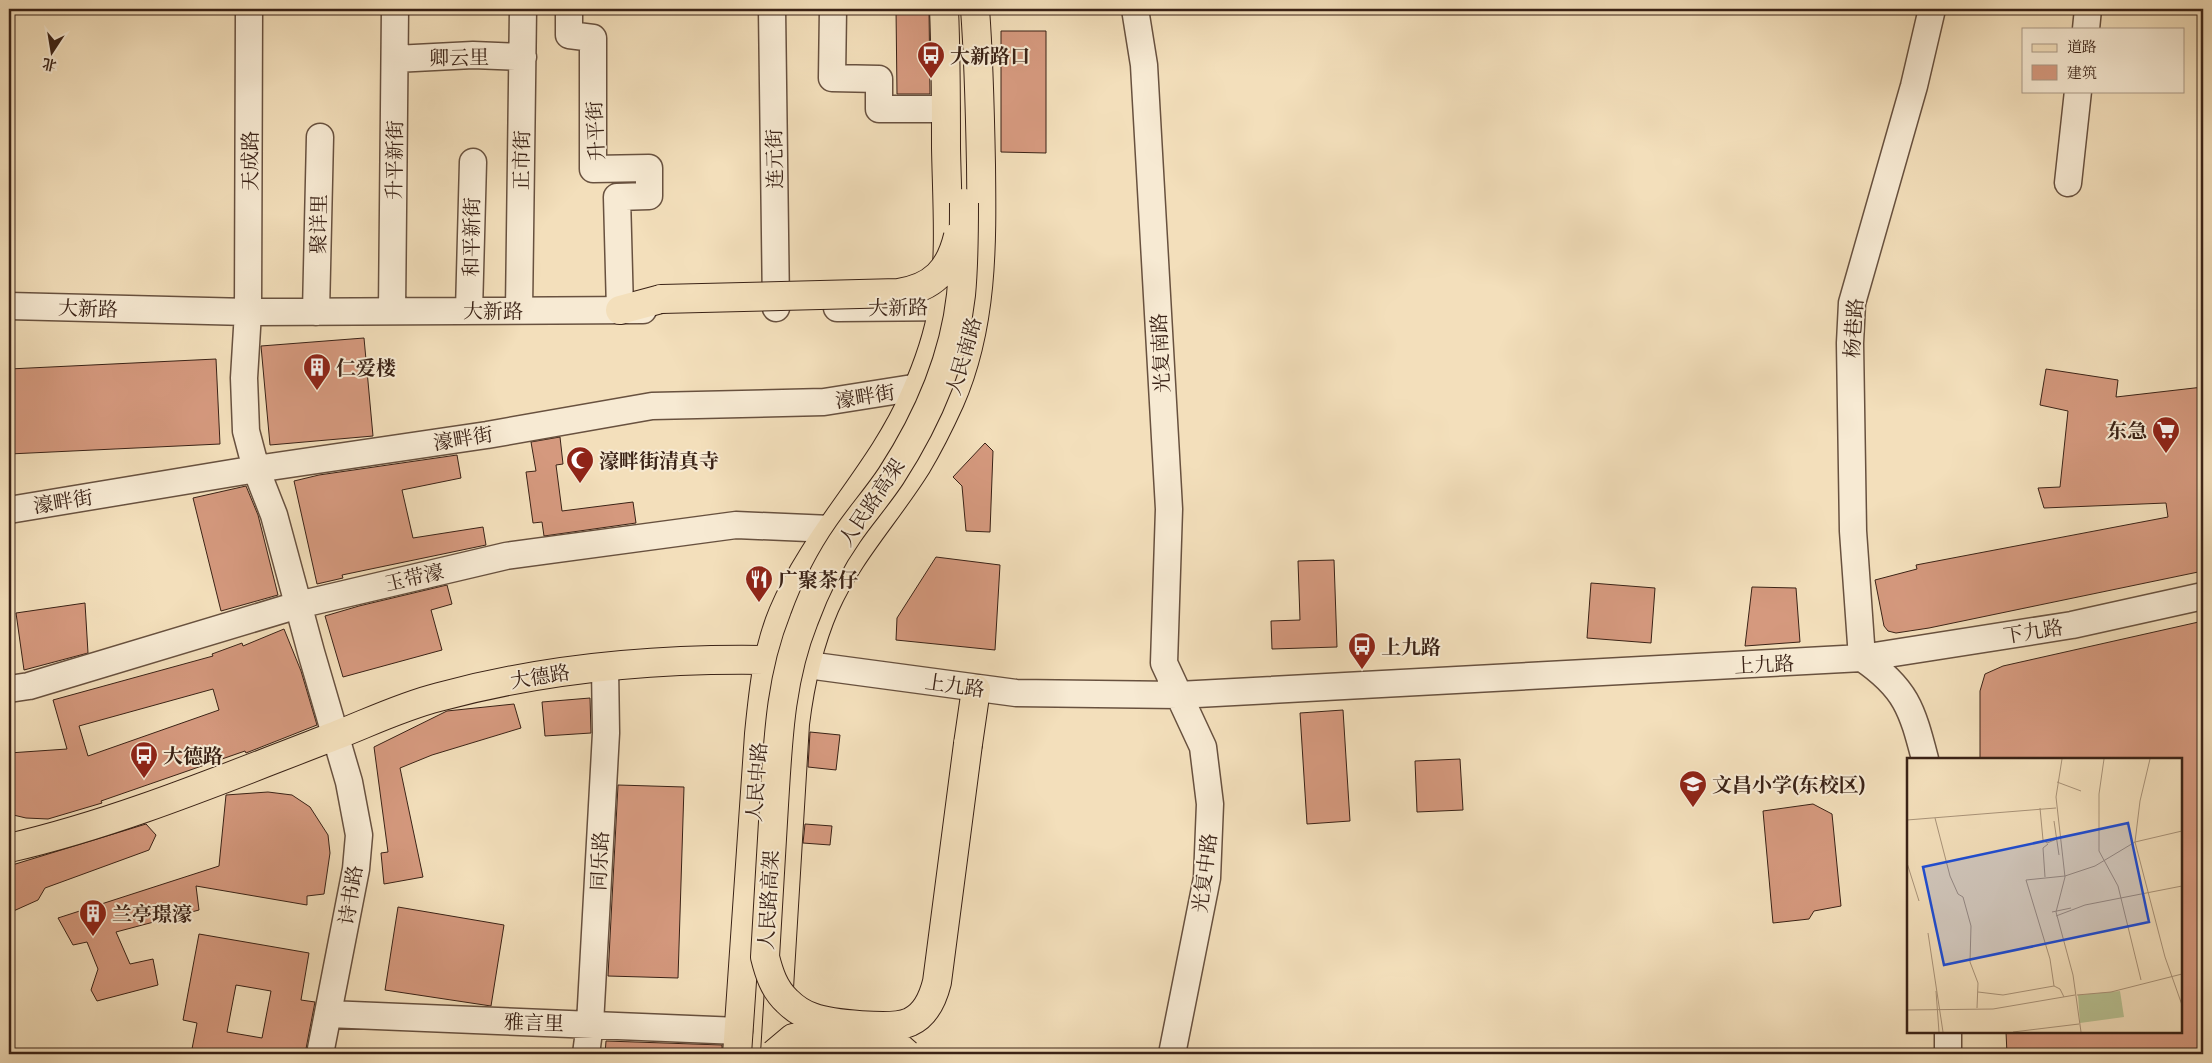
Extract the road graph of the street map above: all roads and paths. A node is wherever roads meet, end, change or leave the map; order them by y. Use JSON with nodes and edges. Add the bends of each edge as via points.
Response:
{"nodes":[{"id":1,"x":249,"y":9,"type":"edge"},
{"id":2,"x":396,"y":9,"type":"edge"},
{"id":3,"x":523,"y":9,"type":"edge"},
{"id":4,"x":569,"y":9,"type":"edge"},
{"id":5,"x":772,"y":9,"type":"edge"},
{"id":6,"x":833,"y":9,"type":"edge"},
{"id":7,"x":944,"y":9,"type":"edge"},
{"id":8,"x":960,"y":9,"type":"edge"},
{"id":9,"x":975,"y":9,"type":"edge"},
{"id":10,"x":1135,"y":9,"type":"edge"},
{"id":11,"x":1932,"y":9,"type":"edge"},
{"id":12,"x":2088,"y":9,"type":"edge"},
{"id":13,"x":2086,"y":28,"type":"edge"},
{"id":14,"x":522,"y":57,"type":"junction"},
{"id":15,"x":395,"y":59,"type":"junction"},
{"id":16,"x":2078,"y":92,"type":"edge"},
{"id":17,"x":946,"y":110,"type":"junction"},
{"id":18,"x":320,"y":137,"type":"dead end"},
{"id":19,"x":473,"y":162,"type":"dead end"},
{"id":20,"x":2068,"y":182,"type":"dead end"},
{"id":21,"x":964,"y":203,"type":"junction"},
{"id":22,"x":9,"y":306,"type":"edge"},
{"id":23,"x":943,"y":307,"type":"junction"},
{"id":24,"x":977,"y":307,"type":"junction"},
{"id":25,"x":776,"y":308,"type":"junction"},
{"id":26,"x":519,"y":310,"type":"junction"},
{"id":27,"x":620,"y":310,"type":"junction"},
{"id":28,"x":392,"y":311,"type":"junction"},
{"id":29,"x":469,"y":311,"type":"junction"},
{"id":30,"x":248,"y":312,"type":"junction"},
{"id":31,"x":316,"y":312,"type":"junction"},
{"id":32,"x":919,"y":387,"type":"junction"},
{"id":33,"x":256,"y":469,"type":"junction"},
{"id":34,"x":9,"y":510,"type":"edge"},
{"id":35,"x":831,"y":529,"type":"junction"},
{"id":36,"x":2203,"y":596,"type":"edge"},
{"id":37,"x":298,"y":605,"type":"junction"},
{"id":38,"x":1862,"y":658,"type":"junction"},
{"id":39,"x":769,"y":660,"type":"junction"},
{"id":40,"x":806,"y":664,"type":"junction"},
{"id":41,"x":605,"y":667,"type":"junction"},
{"id":42,"x":9,"y":689,"type":"edge"},
{"id":43,"x":976,"y":689,"type":"junction"},
{"id":44,"x":1178,"y":695,"type":"junction"},
{"id":45,"x":335,"y":736,"type":"junction"},
{"id":46,"x":1925,"y":758,"type":"edge"},
{"id":47,"x":9,"y":848,"type":"edge"},
{"id":48,"x":765,"y":957,"type":"junction"},
{"id":49,"x":328,"y":1014,"type":"junction"},
{"id":50,"x":590,"y":1024,"type":"junction"},
{"id":51,"x":1948,"y":1033,"type":"edge"},
{"id":52,"x":738,"y":1043,"type":"edge"},
{"id":53,"x":320,"y":1054,"type":"edge"},
{"id":54,"x":586,"y":1054,"type":"edge"},
{"id":55,"x":759,"y":1054,"type":"edge"},
{"id":56,"x":774,"y":1054,"type":"edge"},
{"id":57,"x":908,"y":1054,"type":"edge"},
{"id":58,"x":1172,"y":1054,"type":"edge"},
{"id":59,"x":1948,"y":1054,"type":"edge"}],
"edges":[{"from":1,"to":30,"type":"street","name":"天成路"},
{"from":2,"to":15,"type":"street","name":"升平新街"},
{"from":3,"to":14,"type":"street","name":"正市街"},
{"from":4,"to":27,"type":"street","name":"升平街","via":[[569,35],[593,38],[593,169],[649,168],[649,196],[617,197]]},
{"from":5,"to":25,"type":"street","name":"连元街"},
{"from":6,"to":17,"type":"street","via":[[832,78],[879,79],[879,109]]},
{"from":7,"to":17,"type":"main road","name":"人民南路"},
{"from":8,"to":21,"type":"main road","name":"人民路高架"},
{"from":9,"to":24,"type":"main road","name":"人民南路","via":[[982,218]]},
{"from":10,"to":44,"type":"street","name":"光复南路","via":[[1144,65],[1169,509],[1164,663]]},
{"from":11,"to":38,"type":"street","name":"杨巷路","via":[[1914,86],[1852,303],[1853,532]]},
{"from":12,"to":13,"type":"street"},
{"from":14,"to":15,"type":"street","name":"卿云里","via":[[473,55]]},
{"from":14,"to":26,"type":"street","name":"正市街"},
{"from":15,"to":28,"type":"street","name":"升平新街"},
{"from":16,"to":20,"type":"street"},
{"from":17,"to":23,"type":"main road","name":"人民南路","via":[[947,237]]},
{"from":18,"to":31,"type":"street","name":"聚详里"},
{"from":19,"to":29,"type":"street","name":"和平新街"},
{"from":21,"to":27,"type":"main road","bridge":true,"via":[[957,238],[947,264],[938,276],[914,291],[661,299]]},
{"from":21,"to":48,"type":"main road","name":"人民路高架","bridge":true,"via":[[961,297],[937,388],[925,416],[890,476],[831,562],[804,620],[787,671],[779,723]]},
{"from":22,"to":30,"type":"street","name":"大新路"},
{"from":23,"to":24,"type":"street","name":"大新路"},
{"from":23,"to":25,"type":"street","name":"大新路"},
{"from":23,"to":32,"type":"main road","name":"人民南路"},
{"from":24,"to":40,"type":"main road","name":"人民南路","via":[[951,400],[916,466],[840,577],[822,613]]},
{"from":25,"to":27,"type":"street","name":"大新路"},
{"from":26,"to":27,"type":"street","name":"大新路"},
{"from":26,"to":29,"type":"street","name":"大新路"},
{"from":28,"to":29,"type":"street","name":"大新路"},
{"from":28,"to":31,"type":"street","name":"大新路"},
{"from":30,"to":31,"type":"street","name":"大新路"},
{"from":30,"to":33,"type":"street","name":"天成路","via":[[244,378],[246,431]]},
{"from":32,"to":33,"type":"street","name":"濠畔街","via":[[824,402],[652,406],[487,435]]},
{"from":32,"to":35,"type":"main road","name":"人民南路","via":[[880,460]]},
{"from":33,"to":34,"type":"street","name":"濠畔街"},
{"from":33,"to":37,"type":"street","name":"诗书路","via":[[274,516]]},
{"from":35,"to":37,"type":"street","name":"玉带濠","via":[[736,525],[515,554]]},
{"from":35,"to":39,"type":"main road","name":"人民南路","via":[[783,611]]},
{"from":36,"to":38,"type":"street","name":"下九路","via":[[2072,625]]},
{"from":37,"to":42,"type":"street","name":"玉带濠","via":[[29,686]]},
{"from":37,"to":45,"type":"street","name":"诗书路"},
{"from":38,"to":44,"type":"street","name":"上九路"},
{"from":38,"to":46,"type":"street","via":[[1889,679],[1908,704]]},
{"from":39,"to":40,"type":"street","name":"上九路"},
{"from":39,"to":41,"type":"main road","name":"大德路","via":[[691,660]]},
{"from":39,"to":52,"type":"main road","name":"人民中路","via":[[759,734]]},
{"from":40,"to":43,"type":"street","name":"上九路"},
{"from":40,"to":56,"type":"main road","name":"人民中路","via":[[799,692],[794,742]]},
{"from":41,"to":45,"type":"main road","name":"大德路","via":[[533,677],[438,697]]},
{"from":41,"to":50,"type":"street","name":"同乐路","via":[[606,733]]},
{"from":43,"to":44,"type":"street","name":"上九路","via":[[1016,693]]},
{"from":43,"to":48,"type":"main road","bridge":true,"via":[[938,982],[931,1001],[920,1015],[910,1022],[886,1027],[810,1017],[783,997]]},
{"from":44,"to":58,"type":"street","name":"光复中路","via":[[1203,748],[1210,804],[1207,878]]},
{"from":45,"to":47,"type":"main road","name":"大德路","via":[[146,808]]},
{"from":45,"to":49,"type":"street","name":"诗书路","via":[[349,782],[359,835],[356,869]]},
{"from":48,"to":55,"type":"main road","name":"人民路高架"},
{"from":49,"to":50,"type":"street","name":"雅言里"},
{"from":49,"to":53,"type":"street","name":"诗书路"},
{"from":50,"to":52,"type":"street","name":"雅言里"},
{"from":50,"to":54,"type":"street","name":"同乐路"},
{"from":51,"to":59,"type":"street"},
{"from":56,"to":57,"type":"main road","bridge":true,"via":[[793,1038],[814,1034],[879,1040]]}]}
